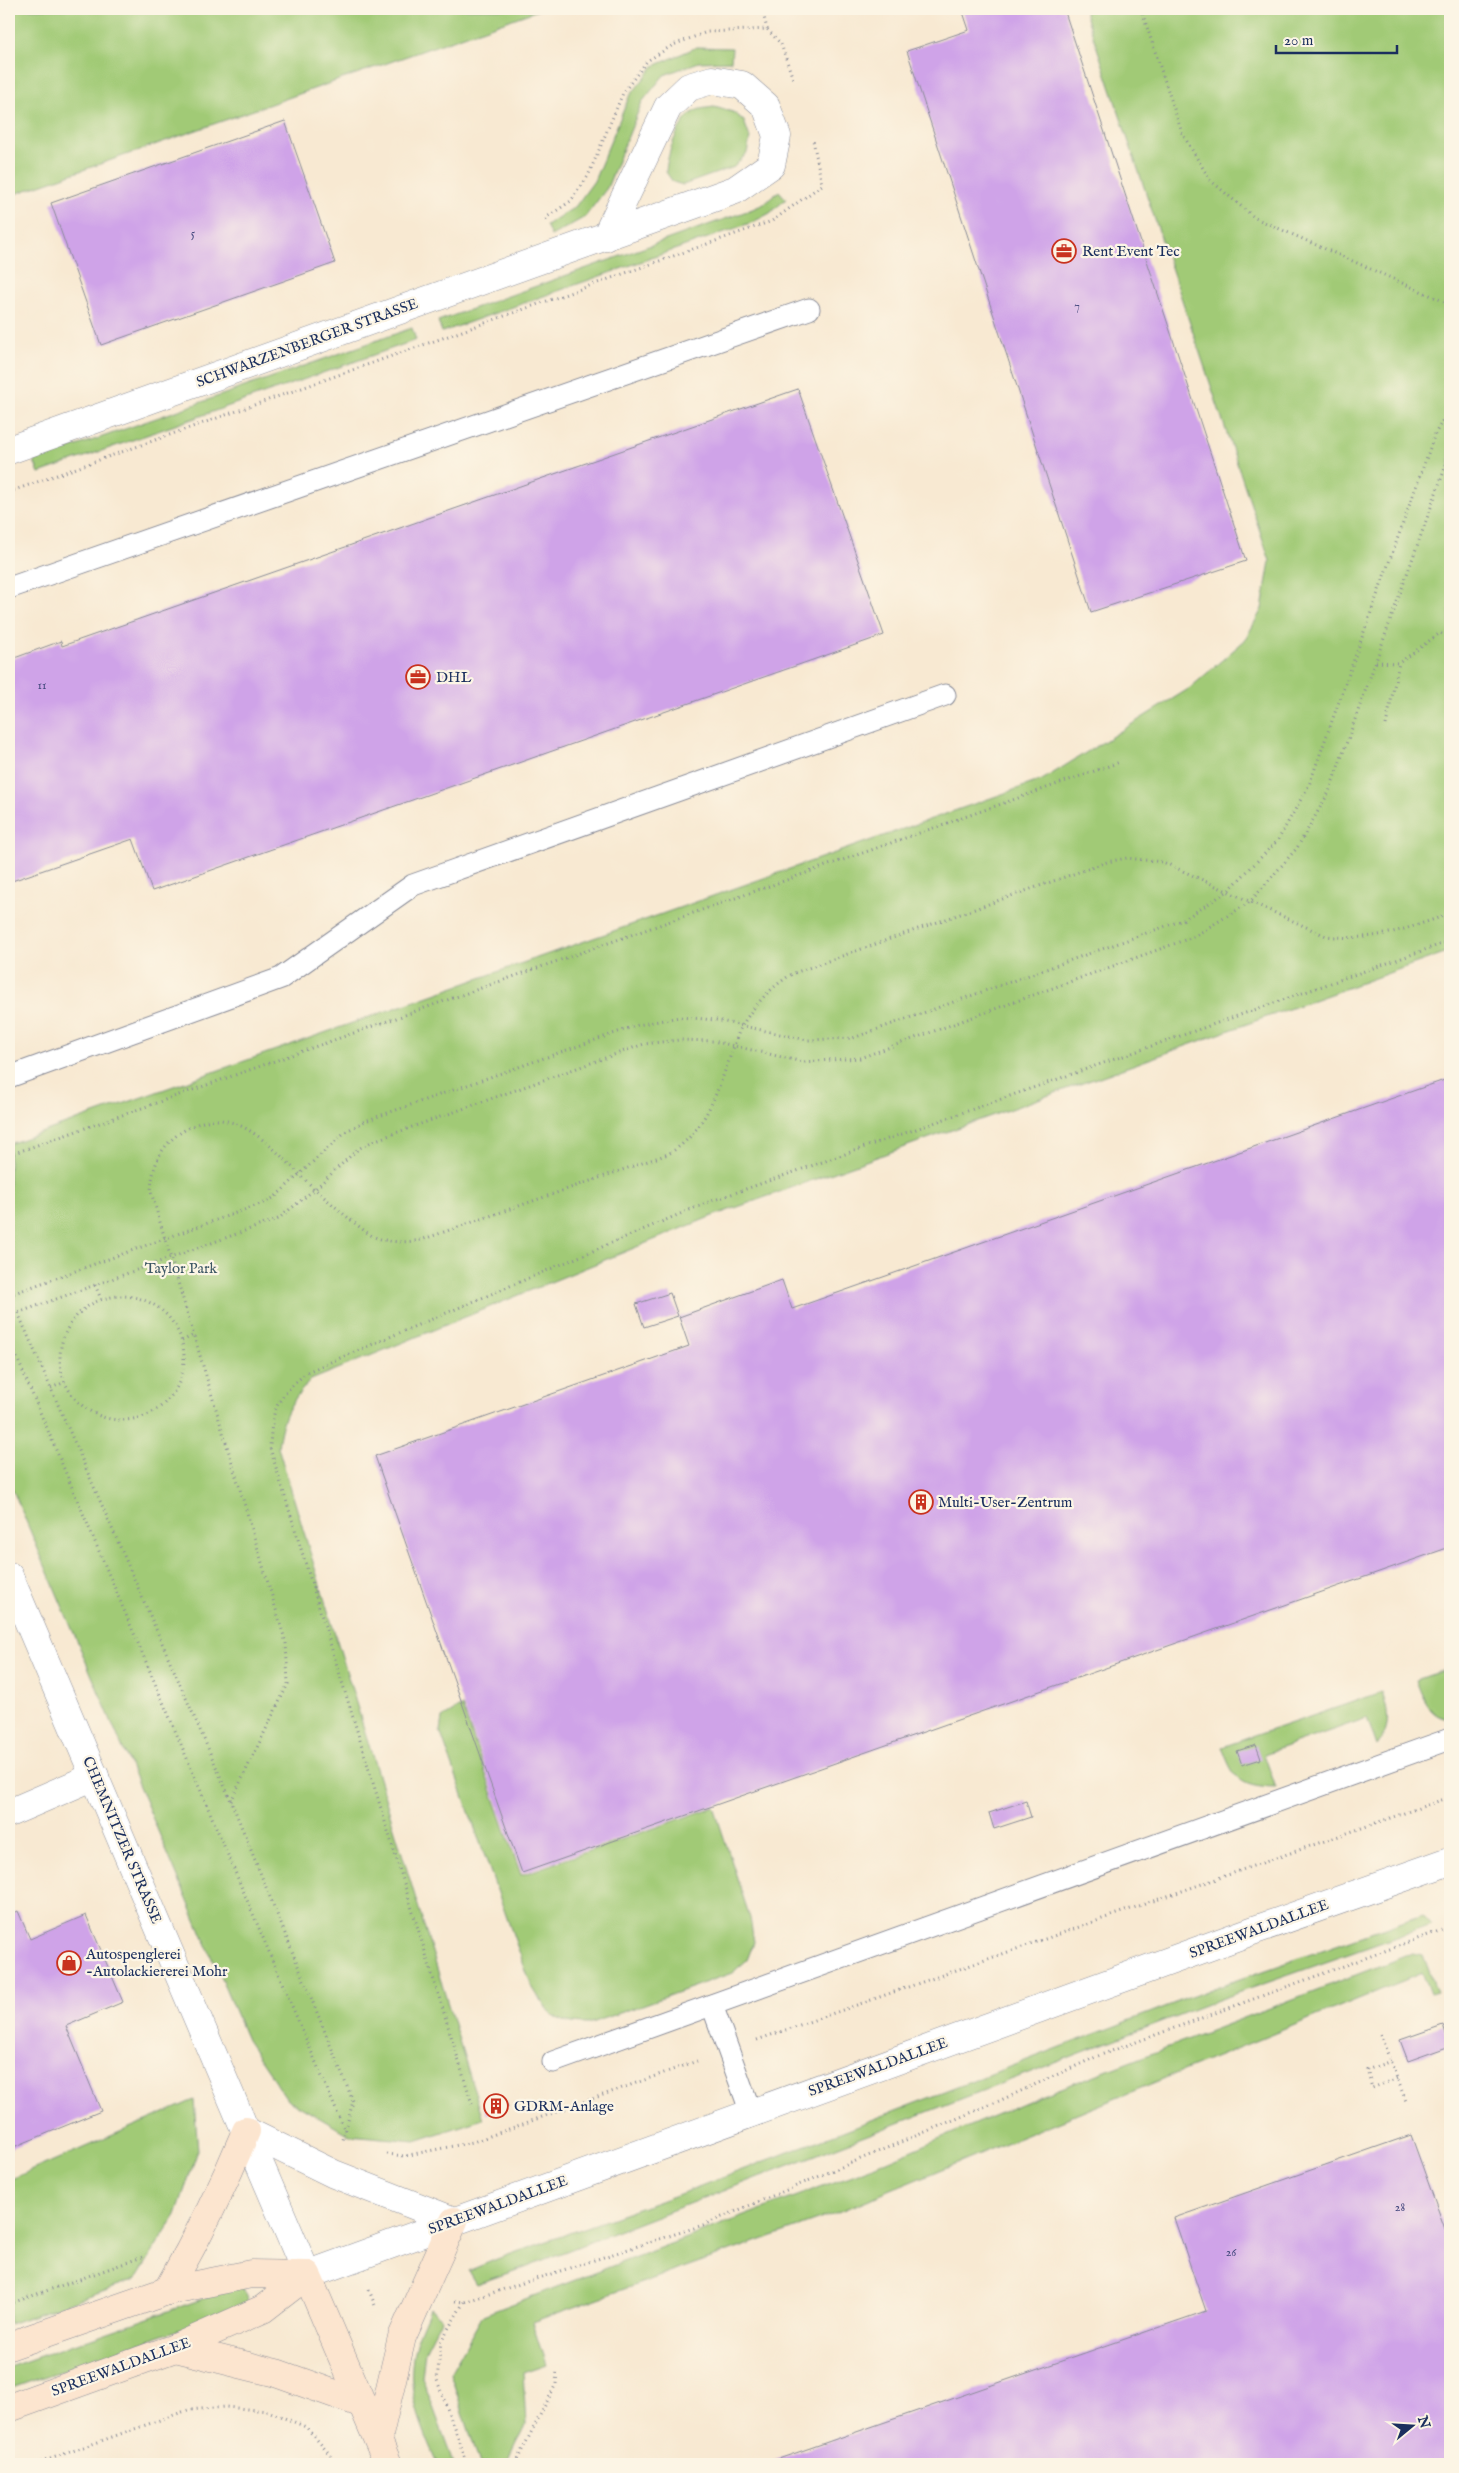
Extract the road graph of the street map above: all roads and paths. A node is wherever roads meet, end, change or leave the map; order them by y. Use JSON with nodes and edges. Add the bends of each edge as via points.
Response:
{"nodes":[{"id":1,"x":762,"y":9,"type":"edge"},
{"id":2,"x":1141,"y":9,"type":"edge"},
{"id":3,"x":767,"y":28,"type":"dead end"},
{"id":4,"x":816,"y":150,"type":"dead end"},
{"id":5,"x":606,"y":237,"type":"junction"},
{"id":6,"x":1450,"y":304,"type":"edge"},
{"id":7,"x":809,"y":309,"type":"dead end"},
{"id":8,"x":1450,"y":408,"type":"edge"},
{"id":9,"x":9,"y":450,"type":"edge"},
{"id":10,"x":1450,"y":454,"type":"edge"},
{"id":11,"x":9,"y":492,"type":"edge"},
{"id":12,"x":9,"y":588,"type":"edge"},
{"id":13,"x":1450,"y":638,"type":"edge"},
{"id":14,"x":1376,"y":662,"type":"junction"},
{"id":15,"x":1399,"y":663,"type":"junction"},
{"id":16,"x":945,"y":695,"type":"dead end"},
{"id":17,"x":1386,"y":725,"type":"dead end"},
{"id":18,"x":1120,"y":762,"type":"dead end"},
{"id":19,"x":1228,"y":891,"type":"junction"},
{"id":20,"x":1250,"y":902,"type":"junction"},
{"id":21,"x":1450,"y":914,"type":"edge"},
{"id":22,"x":1450,"y":941,"type":"edge"},
{"id":23,"x":742,"y":1025,"type":"junction"},
{"id":24,"x":734,"y":1046,"type":"junction"},
{"id":25,"x":9,"y":1077,"type":"edge"},
{"id":26,"x":9,"y":1155,"type":"edge"},
{"id":27,"x":300,"y":1174,"type":"junction"},
{"id":28,"x":315,"y":1189,"type":"junction"},
{"id":29,"x":164,"y":1239,"type":"junction"},
{"id":30,"x":170,"y":1259,"type":"junction"},
{"id":31,"x":95,"y":1285,"type":"junction"},
{"id":32,"x":9,"y":1295,"type":"edge"},
{"id":33,"x":101,"y":1299,"type":"junction"},
{"id":34,"x":18,"y":1313,"type":"junction"},
{"id":35,"x":9,"y":1316,"type":"edge"},
{"id":36,"x":194,"y":1336,"type":"junction"},
{"id":37,"x":9,"y":1339,"type":"edge"},
{"id":38,"x":182,"y":1341,"type":"junction"},
{"id":39,"x":65,"y":1382,"type":"junction"},
{"id":40,"x":51,"y":1388,"type":"junction"},
{"id":41,"x":9,"y":1576,"type":"edge"},
{"id":42,"x":1450,"y":1739,"type":"edge"},
{"id":43,"x":95,"y":1776,"type":"junction"},
{"id":44,"x":1450,"y":1797,"type":"edge"},
{"id":45,"x":231,"y":1800,"type":"junction"},
{"id":46,"x":9,"y":1813,"type":"edge"},
{"id":47,"x":1450,"y":1861,"type":"edge"},
{"id":48,"x":1450,"y":1927,"type":"edge"},
{"id":49,"x":712,"y":2005,"type":"junction"},
{"id":50,"x":1380,"y":2034,"type":"dead end"},
{"id":51,"x":729,"y":2050,"type":"junction"},
{"id":52,"x":1391,"y":2061,"type":"junction"},
{"id":53,"x":553,"y":2062,"type":"dead end"},
{"id":54,"x":1398,"y":2078,"type":"junction"},
{"id":55,"x":472,"y":2104,"type":"dead end"},
{"id":56,"x":1407,"y":2104,"type":"dead end"},
{"id":57,"x":751,"y":2113,"type":"junction"},
{"id":58,"x":246,"y":2131,"type":"junction"},
{"id":59,"x":386,"y":2154,"type":"dead end"},
{"id":60,"x":454,"y":2221,"type":"junction"},
{"id":61,"x":308,"y":2276,"type":"junction"},
{"id":62,"x":166,"y":2291,"type":"junction"},
{"id":63,"x":9,"y":2346,"type":"edge"},
{"id":64,"x":175,"y":2348,"type":"junction"},
{"id":65,"x":557,"y":2371,"type":"dead end"},
{"id":66,"x":363,"y":2404,"type":"junction"},
{"id":67,"x":9,"y":2408,"type":"edge"},
{"id":68,"x":378,"y":2440,"type":"junction"},
{"id":69,"x":36,"y":2464,"type":"edge"},
{"id":70,"x":338,"y":2464,"type":"edge"},
{"id":71,"x":388,"y":2464,"type":"edge"},
{"id":72,"x":467,"y":2464,"type":"edge"},
{"id":73,"x":515,"y":2464,"type":"edge"}],
"edges":[{"from":1,"to":3,"type":"path"},
{"from":2,"to":6,"type":"path","via":[[1182,133],[1210,180],[1255,218]]},
{"from":4,"to":11,"type":"path","via":[[822,185],[772,221]]},
{"from":5,"to":5,"type":"street","name":"SCHWARZENBERGER STRASSE","via":[[735,190],[771,165],[776,136],[766,106],[742,85],[712,80],[689,87],[668,107]]},
{"from":5,"to":9,"type":"street","name":"SCHWARZENBERGER STRASSE"},
{"from":7,"to":12,"type":"lane"},
{"from":8,"to":19,"type":"path","via":[[1435,434],[1309,785],[1278,840]]},
{"from":10,"to":14,"type":"path"},
{"from":13,"to":15,"type":"path","via":[[1440,633]]},
{"from":14,"to":15,"type":"path"},
{"from":14,"to":20,"type":"path","via":[[1329,792],[1297,848]]},
{"from":15,"to":17,"type":"path"},
{"from":16,"to":25,"type":"lane","via":[[413,885],[280,978]]},
{"from":18,"to":26,"type":"path"},
{"from":19,"to":20,"type":"path"},
{"from":19,"to":23,"type":"path","via":[[1183,920],[853,1038],[807,1040]]},
{"from":19,"to":23,"type":"path","via":[[1163,862],[1127,858],[1107,862],[806,967],[782,980],[764,996]]},
{"from":20,"to":21,"type":"path","via":[[1326,936],[1354,939],[1385,935]]},
{"from":20,"to":24,"type":"path","via":[[1193,937],[860,1058],[803,1062]]},
{"from":22,"to":55,"type":"path","via":[[706,1203],[307,1372],[284,1393],[271,1418],[270,1448]]},
{"from":23,"to":24,"type":"path"},
{"from":23,"to":27,"type":"path","via":[[678,1018],[638,1025],[366,1122],[346,1132]]},
{"from":24,"to":28,"type":"path","via":[[713,1041],[679,1040],[644,1044],[373,1141],[358,1149]]},
{"from":24,"to":28,"type":"path","via":[[707,1115],[680,1147],[668,1154],[421,1240],[382,1240]]},
{"from":27,"to":28,"type":"path"},
{"from":27,"to":29,"type":"path","via":[[266,1202]]},
{"from":27,"to":29,"type":"path","via":[[257,1136],[239,1126],[219,1120],[199,1123],[170,1140],[152,1173],[151,1192]]},
{"from":28,"to":30,"type":"path","via":[[278,1219]]},
{"from":29,"to":30,"type":"path"},
{"from":29,"to":32,"type":"path"},
{"from":30,"to":31,"type":"path"},
{"from":30,"to":36,"type":"path"},
{"from":31,"to":33,"type":"path"},
{"from":31,"to":34,"type":"path"},
{"from":33,"to":38,"type":"path","via":[[121,1296],[141,1299],[153,1305],[173,1323]]},
{"from":33,"to":39,"type":"path","via":[[79,1314],[61,1343],[60,1363]]},
{"from":34,"to":35,"type":"path"},
{"from":34,"to":40,"type":"path"},
{"from":36,"to":38,"type":"path"},
{"from":36,"to":45,"type":"path","via":[[286,1643],[288,1684]]},
{"from":37,"to":45,"type":"path","via":[[346,2132],[352,2101]]},
{"from":38,"to":39,"type":"path","via":[[184,1362],[180,1382],[168,1400],[152,1413],[133,1420],[92,1413],[76,1400]]},
{"from":39,"to":40,"type":"path"},
{"from":40,"to":45,"type":"path"},
{"from":41,"to":43,"type":"street","name":"CHEMNITZER STRASSE"},
{"from":42,"to":49,"type":"lane"},
{"from":43,"to":46,"type":"street"},
{"from":43,"to":58,"type":"street","name":"CHEMNITZER STRASSE"},
{"from":44,"to":51,"type":"path"},
{"from":47,"to":57,"type":"street","name":"SPREEWALDALLEE"},
{"from":48,"to":72,"type":"path","via":[[1098,2056],[999,2102],[703,2225],[464,2302],[441,2341],[438,2380]]},
{"from":49,"to":51,"type":"lane"},
{"from":49,"to":53,"type":"lane"},
{"from":50,"to":52,"type":"path"},
{"from":51,"to":57,"type":"lane"},
{"from":51,"to":59,"type":"path","via":[[473,2142],[404,2156]]},
{"from":52,"to":54,"type":"path"},
{"from":52,"to":54,"type":"path","via":[[1367,2070],[1372,2088]]},
{"from":54,"to":56,"type":"path"},
{"from":57,"to":60,"type":"street","name":"SPREEWALDALLEE"},
{"from":58,"to":60,"type":"street","via":[[334,2174]]},
{"from":58,"to":61,"type":"street","name":"CHEMNITZER STRASSE"},
{"from":58,"to":62,"type":"street","via":[[202,2230]]},
{"from":60,"to":61,"type":"street","name":"SPREEWALDALLEE"},
{"from":60,"to":68,"type":"street","via":[[402,2337]]},
{"from":61,"to":62,"type":"street","name":"SPREEWALDALLEE","via":[[251,2274]]},
{"from":61,"to":64,"type":"street","name":"SPREEWALDALLEE","via":[[264,2309]]},
{"from":61,"to":66,"type":"street"},
{"from":62,"to":63,"type":"street","name":"SPREEWALDALLEE"},
{"from":64,"to":66,"type":"street","via":[[276,2373]]},
{"from":64,"to":67,"type":"street","name":"SPREEWALDALLEE"},
{"from":65,"to":73,"type":"path","via":[[556,2384]]},
{"from":66,"to":68,"type":"street"},
{"from":68,"to":71,"type":"street"},
{"from":69,"to":70,"type":"path","via":[[188,2410],[226,2407],[268,2411],[306,2427]]}]}
